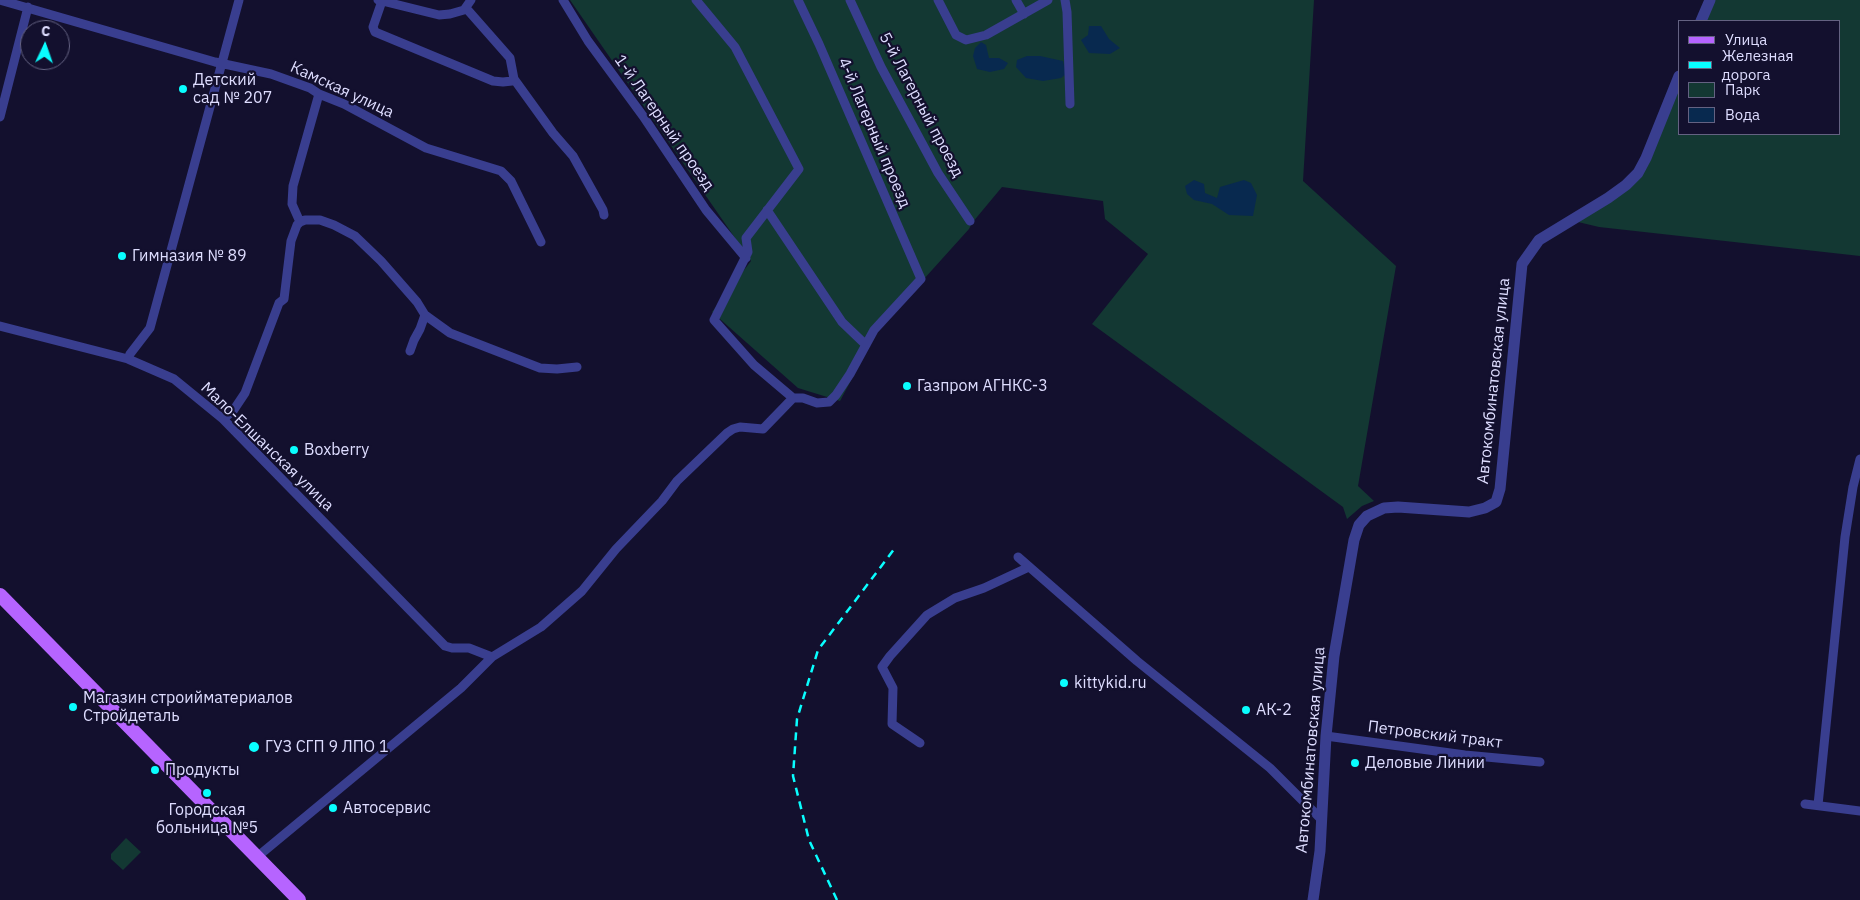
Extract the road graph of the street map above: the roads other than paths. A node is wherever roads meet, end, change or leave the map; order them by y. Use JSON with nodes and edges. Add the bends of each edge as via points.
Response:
{"nodes":[{"id":1,"x":0,"y":0,"type":"edge"},
{"id":2,"x":239,"y":0,"type":"edge"},
{"id":3,"x":563,"y":0,"type":"edge"},
{"id":4,"x":696,"y":0,"type":"edge"},
{"id":5,"x":798,"y":0,"type":"edge"},
{"id":6,"x":850,"y":0,"type":"edge"},
{"id":7,"x":938,"y":0,"type":"edge"},
{"id":8,"x":1016,"y":0,"type":"edge"},
{"id":9,"x":1048,"y":0,"type":"edge"},
{"id":10,"x":1065,"y":0,"type":"edge"},
{"id":11,"x":1710,"y":0,"type":"edge"},
{"id":12,"x":380,"y":1,"type":"edge"},
{"id":13,"x":468,"y":4,"type":"edge"},
{"id":14,"x":28,"y":7,"type":"junction"},
{"id":15,"x":1024,"y":14,"type":"junction"},
{"id":16,"x":1701,"y":20,"type":"edge"},
{"id":17,"x":221,"y":63,"type":"junction"},
{"id":18,"x":1678,"y":78,"type":"edge"},
{"id":19,"x":514,"y":79,"type":"junction"},
{"id":20,"x":318,"y":94,"type":"junction"},
{"id":21,"x":1070,"y":104,"type":"dead end"},
{"id":22,"x":0,"y":117,"type":"edge"},
{"id":23,"x":767,"y":210,"type":"junction"},
{"id":24,"x":604,"y":215,"type":"dead end"},
{"id":25,"x":970,"y":221,"type":"dead end"},
{"id":26,"x":300,"y":222,"type":"junction"},
{"id":27,"x":541,"y":242,"type":"dead end"},
{"id":28,"x":746,"y":258,"type":"junction"},
{"id":29,"x":425,"y":314,"type":"junction"},
{"id":30,"x":0,"y":326,"type":"edge"},
{"id":31,"x":866,"y":345,"type":"junction"},
{"id":32,"x":410,"y":351,"type":"dead end"},
{"id":33,"x":128,"y":359,"type":"junction"},
{"id":34,"x":577,"y":367,"type":"dead end"},
{"id":35,"x":793,"y":398,"type":"junction"},
{"id":36,"x":223,"y":420,"type":"junction"},
{"id":37,"x":1860,"y":460,"type":"edge"},
{"id":38,"x":1018,"y":557,"type":"dead end"},
{"id":39,"x":1029,"y":567,"type":"junction"},
{"id":40,"x":0,"y":595,"type":"edge"},
{"id":41,"x":492,"y":657,"type":"junction"},
{"id":42,"x":1326,"y":736,"type":"junction"},
{"id":43,"x":920,"y":743,"type":"dead end"},
{"id":44,"x":1540,"y":762,"type":"dead end"},
{"id":45,"x":1805,"y":804,"type":"dead end"},
{"id":46,"x":1818,"y":805,"type":"junction"},
{"id":47,"x":1860,"y":811,"type":"edge"},
{"id":48,"x":1321,"y":819,"type":"junction"},
{"id":49,"x":257,"y":857,"type":"junction"},
{"id":50,"x":299,"y":900,"type":"edge"},
{"id":51,"x":1313,"y":900,"type":"edge"}],
"edges":[{"from":1,"to":14,"type":"street","name":"Камская улица"},
{"from":2,"to":17,"type":"street"},
{"from":3,"to":28,"type":"street","name":"1-й Лагерный проезд","via":[[706,210]]},
{"from":4,"to":23,"type":"street","via":[[735,47],[799,169]]},
{"from":5,"to":31,"type":"street","name":"4-й Лагерный проезд","via":[[921,279],[874,330]]},
{"from":6,"to":25,"type":"street","name":"5-й Лагерный проезд","via":[[881,67],[938,173]]},
{"from":7,"to":15,"type":"street","via":[[956,35],[966,40],[986,35]]},
{"from":8,"to":15,"type":"street"},
{"from":9,"to":15,"type":"street"},
{"from":10,"to":21,"type":"street"},
{"from":11,"to":16,"type":"street"},
{"from":12,"to":13,"type":"street","via":[[439,15],[450,14]]},
{"from":12,"to":19,"type":"street","via":[[373,28],[375,32],[493,81]]},
{"from":13,"to":19,"type":"street","via":[[510,58]]},
{"from":14,"to":17,"type":"street","name":"Камская улица"},
{"from":14,"to":22,"type":"street"},
{"from":17,"to":20,"type":"street","name":"Камская улица","via":[[270,74]]},
{"from":17,"to":33,"type":"street","via":[[150,328]]},
{"from":18,"to":42,"type":"street","name":"Автокомбинатовская улица","via":[[1638,173],[1608,198],[1539,240],[1522,264],[1496,502],[1469,512],[1384,508],[1367,516],[1359,525],[1334,656]]},
{"from":19,"to":24,"type":"street","via":[[574,156]]},
{"from":20,"to":26,"type":"street","via":[[293,186],[292,204]]},
{"from":20,"to":27,"type":"street","name":"Камская улица","via":[[344,104],[426,148],[501,171],[511,181]]},
{"from":23,"to":28,"type":"street","via":[[746,238]]},
{"from":23,"to":31,"type":"street","via":[[842,322]]},
{"from":26,"to":29,"type":"street","via":[[320,220],[355,236],[381,261]]},
{"from":26,"to":36,"type":"street","via":[[291,241],[284,299],[279,303],[245,393]]},
{"from":28,"to":35,"type":"street","via":[[714,320],[754,365]]},
{"from":29,"to":32,"type":"street"},
{"from":29,"to":34,"type":"street","via":[[450,333],[534,366]]},
{"from":30,"to":33,"type":"street","name":"Мало-Елшанская улица"},
{"from":31,"to":35,"type":"street","via":[[829,402]]},
{"from":33,"to":36,"type":"street","name":"Мало-Елшанская улица","via":[[174,379]]},
{"from":35,"to":41,"type":"street","via":[[762,429],[740,427],[728,433],[677,481],[582,590],[541,627]]},
{"from":36,"to":41,"type":"street","name":"Мало-Елшанская улица","via":[[445,646],[469,648]]},
{"from":37,"to":46,"type":"street","via":[[1845,537]]},
{"from":38,"to":39,"type":"street"},
{"from":39,"to":43,"type":"street","via":[[955,598],[927,615],[882,667],[893,688],[892,724]]},
{"from":39,"to":48,"type":"street","via":[[1137,661],[1270,768]]},
{"from":40,"to":49,"type":"main road"},
{"from":41,"to":49,"type":"street","via":[[454,694]]},
{"from":42,"to":44,"type":"street","name":"Петровский тракт"},
{"from":42,"to":48,"type":"street","name":"Автокомбинатовская улица"},
{"from":45,"to":46,"type":"street"},
{"from":46,"to":47,"type":"street"},
{"from":48,"to":51,"type":"street","name":"Автокомбинатовская улица"},
{"from":49,"to":50,"type":"main road"}]}
